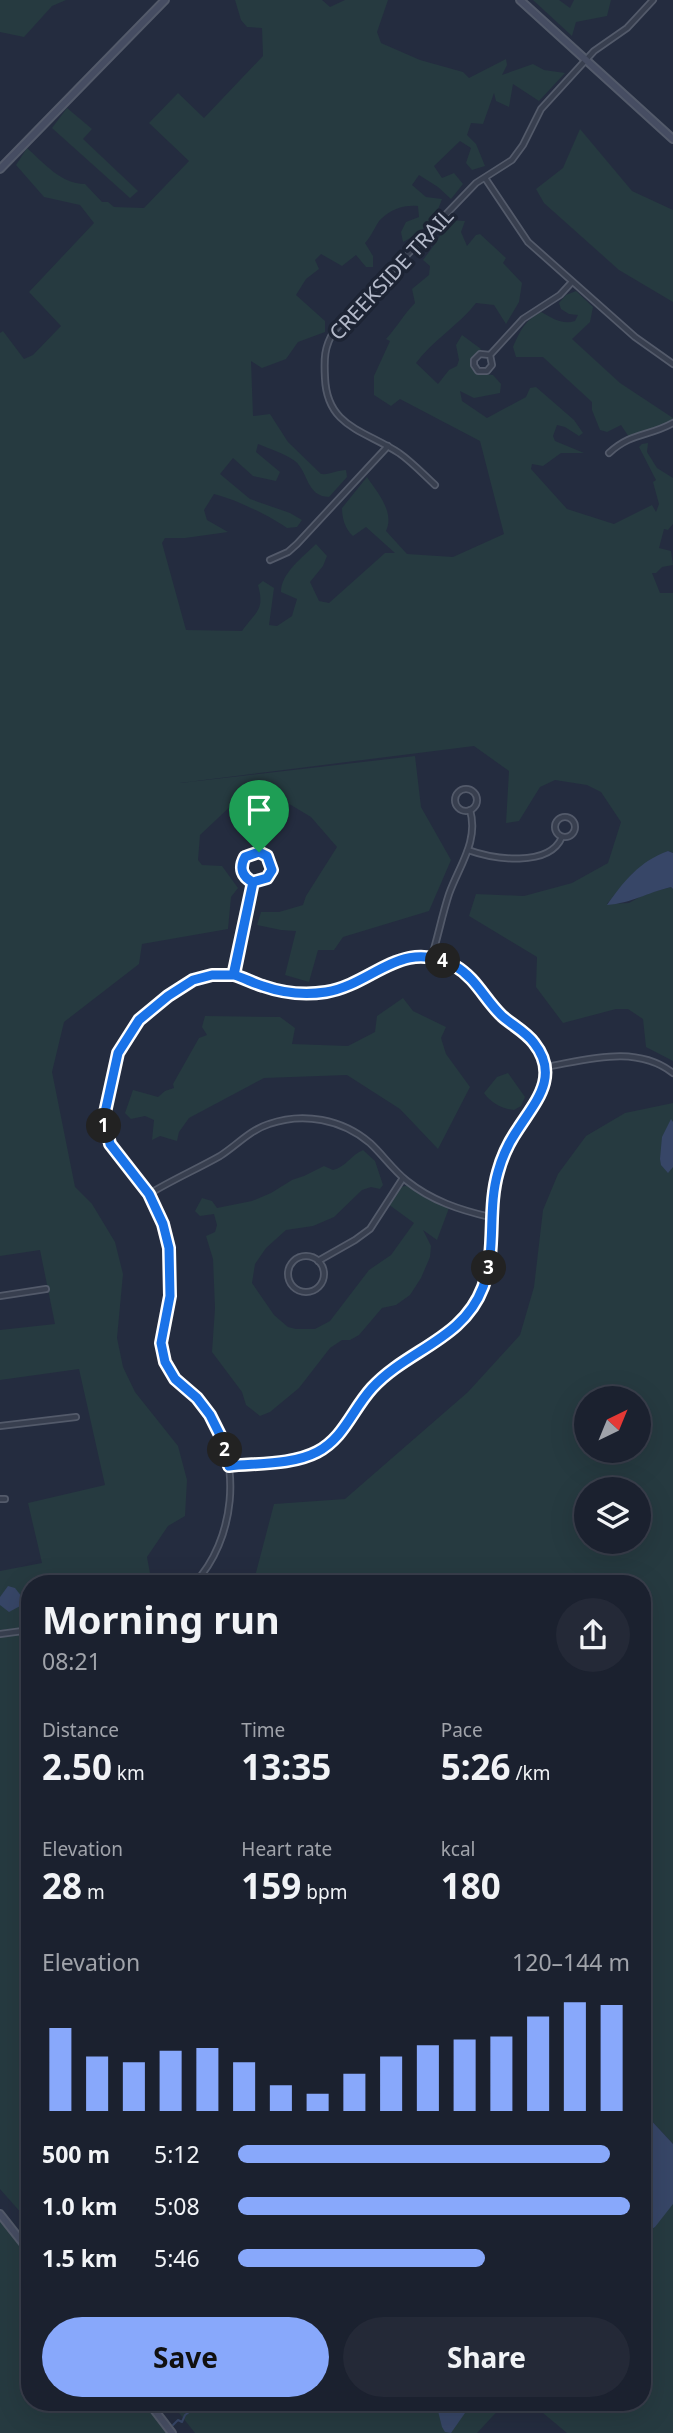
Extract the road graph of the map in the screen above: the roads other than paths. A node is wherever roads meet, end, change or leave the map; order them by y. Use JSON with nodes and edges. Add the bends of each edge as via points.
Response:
{"nodes":[{"id":1,"x":165,"y":0,"type":"edge"},
{"id":2,"x":520,"y":0,"type":"edge"},
{"id":3,"x":653,"y":0,"type":"edge"},
{"id":4,"x":585,"y":61,"type":"junction"},
{"id":5,"x":673,"y":139,"type":"edge"},
{"id":6,"x":0,"y":169,"type":"edge"},
{"id":7,"x":485,"y":178,"type":"junction"},
{"id":8,"x":571,"y":283,"type":"junction"},
{"id":9,"x":490,"y":355,"type":"junction"},
{"id":10,"x":673,"y":364,"type":"edge"},
{"id":11,"x":673,"y":423,"type":"edge"},
{"id":12,"x":388,"y":446,"type":"junction"},
{"id":13,"x":609,"y":453,"type":"dead end"},
{"id":14,"x":435,"y":485,"type":"dead end"},
{"id":15,"x":270,"y":560,"type":"dead end"},
{"id":16,"x":470,"y":810,"type":"junction"},
{"id":17,"x":562,"y":837,"type":"junction"},
{"id":18,"x":468,"y":850,"type":"junction"},
{"id":19,"x":253,"y":882,"type":"junction"},
{"id":20,"x":431,"y":959,"type":"junction"},
{"id":21,"x":234,"y":975,"type":"junction"},
{"id":22,"x":545,"y":1066,"type":"junction"},
{"id":23,"x":673,"y":1073,"type":"edge"},
{"id":24,"x":403,"y":1178,"type":"junction"},
{"id":25,"x":149,"y":1194,"type":"junction"},
{"id":26,"x":490,"y":1217,"type":"junction"},
{"id":27,"x":318,"y":1261,"type":"junction"},
{"id":28,"x":46,"y":1289,"type":"dead end"},
{"id":29,"x":0,"y":1296,"type":"edge"},
{"id":30,"x":76,"y":1417,"type":"dead end"},
{"id":31,"x":0,"y":1426,"type":"edge"},
{"id":32,"x":229,"y":1466,"type":"junction"},
{"id":33,"x":201,"y":1575,"type":"edge"},
{"id":34,"x":21,"y":1631,"type":"edge"},
{"id":35,"x":0,"y":1634,"type":"edge"},
{"id":36,"x":0,"y":2214,"type":"edge"},
{"id":37,"x":21,"y":2241,"type":"edge"},
{"id":38,"x":155,"y":2411,"type":"edge"},
{"id":39,"x":172,"y":2433,"type":"edge"}],
"edges":[{"from":1,"to":6,"type":"street"},
{"from":2,"to":4,"type":"street"},
{"from":3,"to":4,"type":"street","name":"CREEKSIDE TRAIL"},
{"from":4,"to":5,"type":"street"},
{"from":4,"to":7,"type":"street","name":"CREEKSIDE TRAIL","via":[[535,116],[519,152]]},
{"from":7,"to":8,"type":"street","via":[[521,234]]},
{"from":7,"to":12,"type":"street","name":"CREEKSIDE TRAIL","via":[[334,331],[325,347],[325,391],[333,410],[349,426]]},
{"from":8,"to":9,"type":"street","via":[[561,295],[523,319]]},
{"from":8,"to":10,"type":"street"},
{"from":9,"to":9,"type":"street","via":[[490,368],[478,371],[476,357]]},
{"from":11,"to":13,"type":"street","via":[[629,437]]},
{"from":12,"to":14,"type":"street","name":"CREEKSIDE TRAIL"},
{"from":12,"to":15,"type":"street","via":[[297,544]]},
{"from":16,"to":16,"type":"street","via":[[475,796],[461,791],[455,803],[463,811]]},
{"from":16,"to":18,"type":"street","via":[[473,828]]},
{"from":17,"to":17,"type":"street","via":[[575,832],[569,817],[555,823]]},
{"from":17,"to":18,"type":"street","via":[[550,850],[521,858],[495,858]]},
{"from":18,"to":20,"type":"street","via":[[449,895]]},
{"from":19,"to":19,"type":"street","via":[[267,878],[272,870],[267,856],[259,852],[245,857],[241,867]]},
{"from":19,"to":21,"type":"street"},
{"from":20,"to":21,"type":"street","via":[[397,961],[355,983],[318,992],[278,990]]},
{"from":20,"to":22,"type":"street","via":[[450,964],[472,979],[532,1041]]},
{"from":21,"to":25,"type":"street","via":[[202,976],[181,986],[139,1020],[118,1053],[104,1126],[113,1149]]},
{"from":22,"to":23,"type":"street","via":[[634,1056]]},
{"from":22,"to":26,"type":"street","via":[[539,1099],[499,1167]]},
{"from":24,"to":25,"type":"street","via":[[351,1130],[330,1121],[296,1118],[264,1126]]},
{"from":24,"to":26,"type":"street","via":[[450,1206]]},
{"from":24,"to":27,"type":"street","via":[[370,1229]]},
{"from":25,"to":32,"type":"street","via":[[163,1224],[170,1259],[163,1356],[171,1374],[197,1398],[215,1424]]},
{"from":26,"to":32,"type":"street","via":[[489,1270],[474,1304],[455,1328],[388,1372],[363,1398],[343,1431],[318,1451],[296,1459]]},
{"from":27,"to":27,"type":"street","via":[[302,1256],[293,1262],[288,1272],[294,1287],[310,1291],[319,1286],[324,1276]]},
{"from":28,"to":29,"type":"street"},
{"from":30,"to":31,"type":"street"},
{"from":32,"to":33,"type":"street","via":[[223,1536]]},
{"from":34,"to":35,"type":"street"},
{"from":36,"to":37,"type":"street"},
{"from":38,"to":39,"type":"street"}]}
